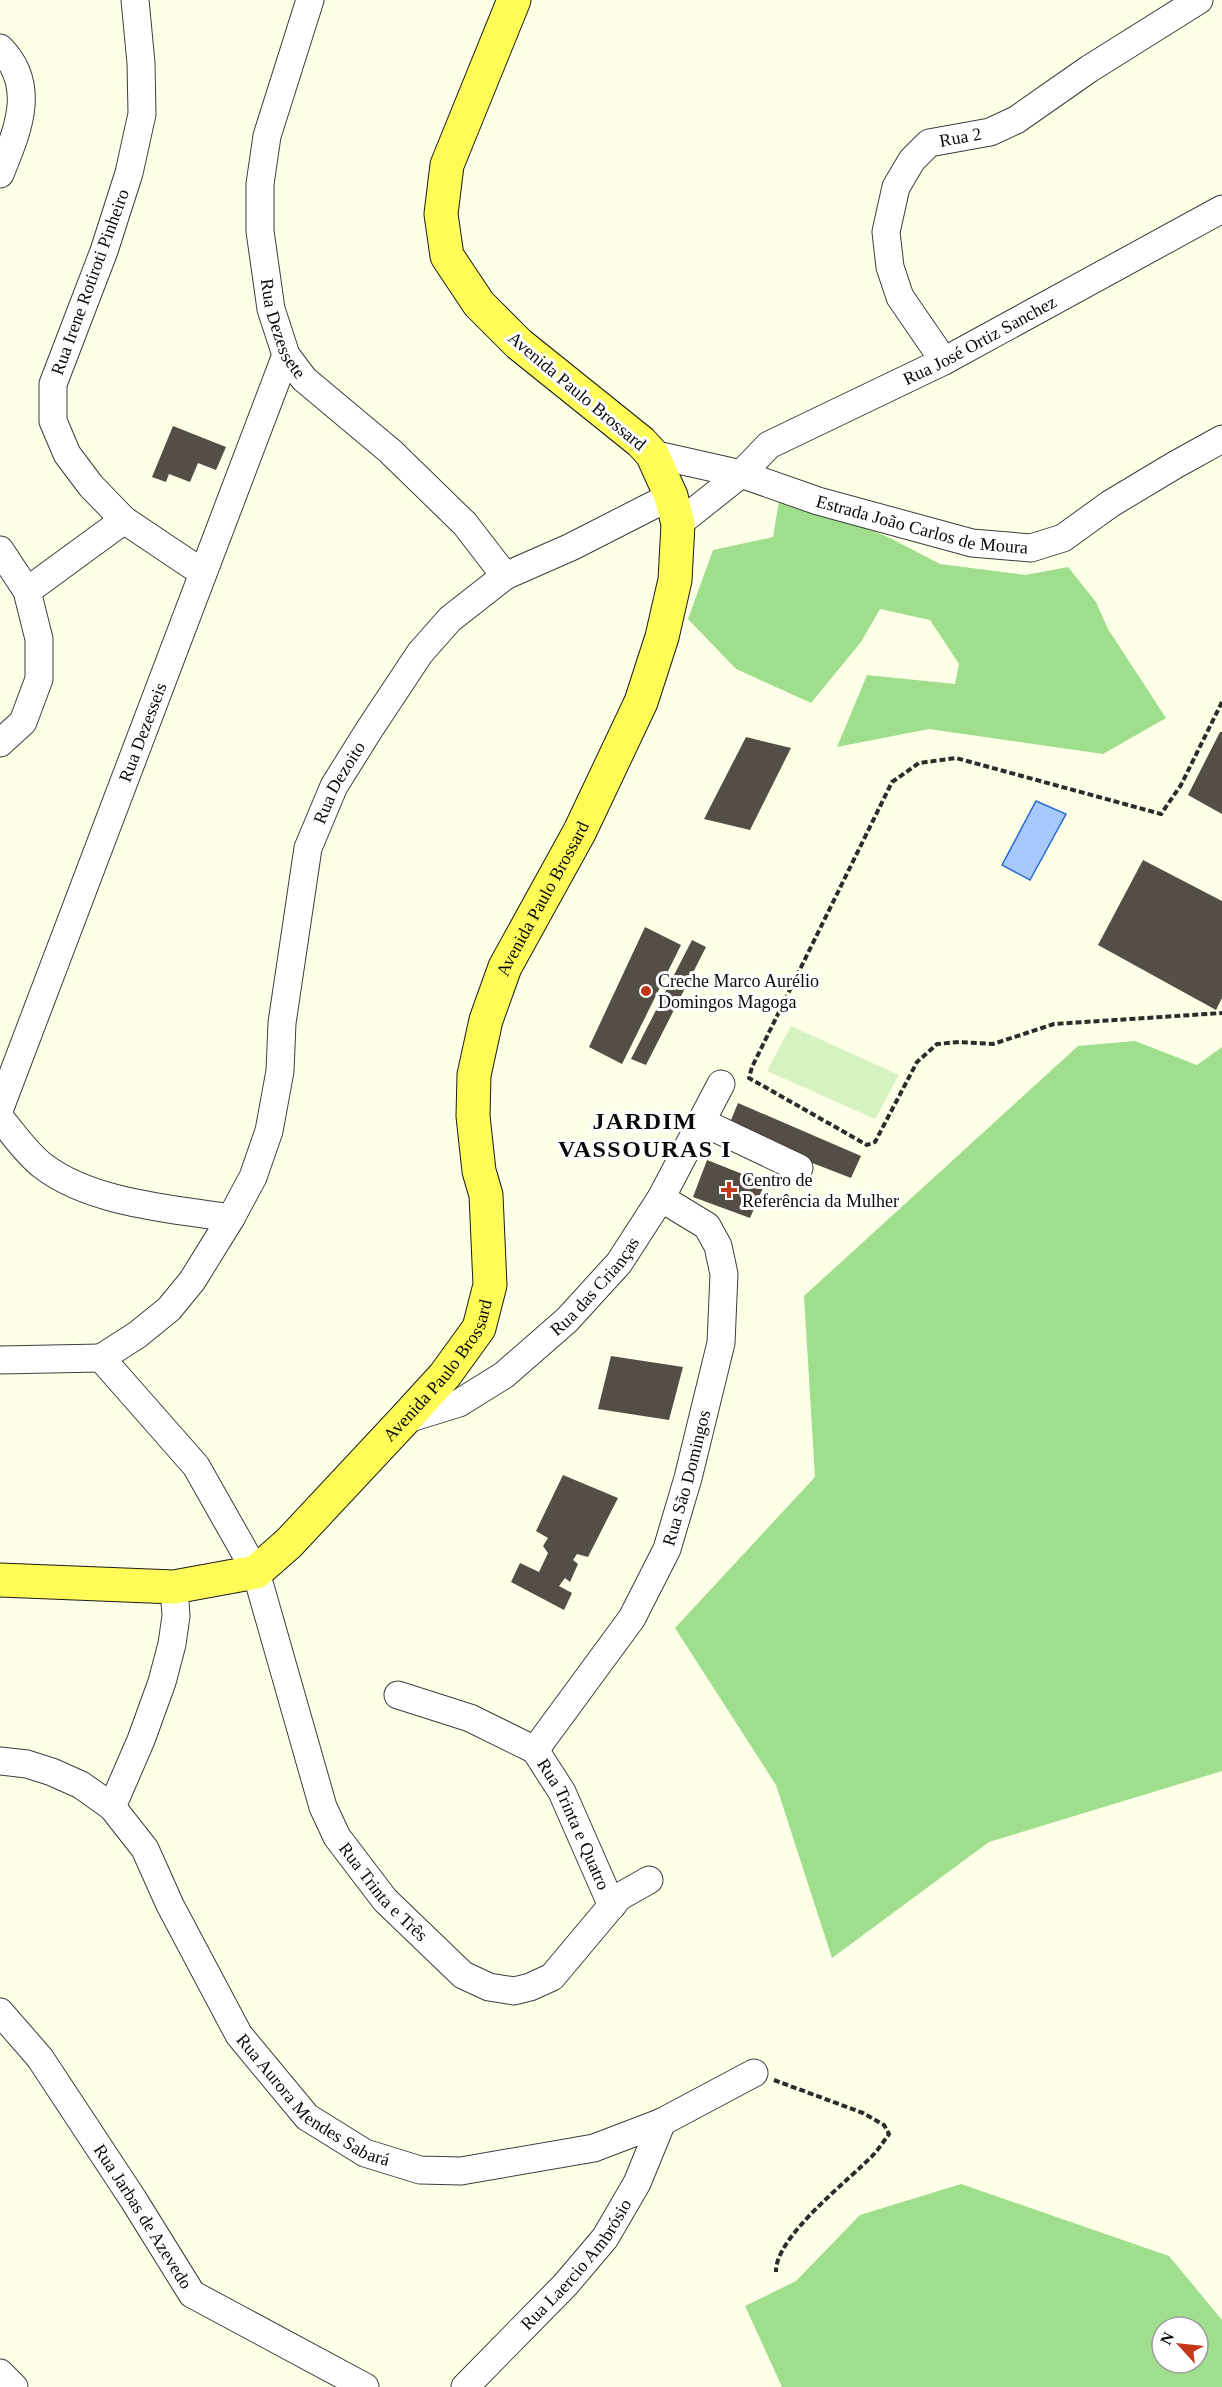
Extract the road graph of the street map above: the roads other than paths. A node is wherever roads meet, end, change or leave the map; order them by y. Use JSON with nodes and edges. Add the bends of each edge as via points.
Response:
{"nodes":[{"id":1,"x":135,"y":0,"type":"edge"},
{"id":2,"x":310,"y":0,"type":"edge"},
{"id":3,"x":514,"y":0,"type":"edge"},
{"id":4,"x":1199,"y":0,"type":"edge"},
{"id":5,"x":0,"y":48,"type":"edge"},
{"id":6,"x":0,"y":174,"type":"edge"},
{"id":7,"x":1222,"y":209,"type":"edge"},
{"id":8,"x":286,"y":355,"type":"junction"},
{"id":9,"x":944,"y":362,"type":"junction"},
{"id":10,"x":1222,"y":440,"type":"edge"},
{"id":11,"x":652,"y":454,"type":"junction"},
{"id":12,"x":741,"y":474,"type":"junction"},
{"id":13,"x":674,"y":510,"type":"junction"},
{"id":14,"x":124,"y":520,"type":"junction"},
{"id":15,"x":0,"y":550,"type":"edge"},
{"id":16,"x":203,"y":573,"type":"junction"},
{"id":17,"x":505,"y":576,"type":"junction"},
{"id":18,"x":27,"y":591,"type":"junction"},
{"id":19,"x":0,"y":743,"type":"edge"},
{"id":20,"x":721,"y":1084,"type":"dead end"},
{"id":21,"x":0,"y":1108,"type":"edge"},
{"id":22,"x":0,"y":1118,"type":"edge"},
{"id":23,"x":702,"y":1122,"type":"junction"},
{"id":24,"x":799,"y":1168,"type":"dead end"},
{"id":25,"x":661,"y":1198,"type":"junction"},
{"id":26,"x":231,"y":1218,"type":"junction"},
{"id":27,"x":101,"y":1358,"type":"junction"},
{"id":28,"x":0,"y":1360,"type":"edge"},
{"id":29,"x":404,"y":1420,"type":"junction"},
{"id":30,"x":256,"y":1572,"type":"junction"},
{"id":31,"x":0,"y":1580,"type":"edge"},
{"id":32,"x":174,"y":1587,"type":"junction"},
{"id":33,"x":398,"y":1695,"type":"dead end"},
{"id":34,"x":535,"y":1750,"type":"junction"},
{"id":35,"x":0,"y":1761,"type":"edge"},
{"id":36,"x":112,"y":1807,"type":"junction"},
{"id":37,"x":649,"y":1880,"type":"dead end"},
{"id":38,"x":612,"y":1906,"type":"junction"},
{"id":39,"x":0,"y":2012,"type":"edge"},
{"id":40,"x":754,"y":2073,"type":"road end"},
{"id":41,"x":662,"y":2122,"type":"junction"},
{"id":42,"x":0,"y":2373,"type":"edge"},
{"id":43,"x":14,"y":2387,"type":"edge"},
{"id":44,"x":365,"y":2387,"type":"edge"},
{"id":45,"x":465,"y":2387,"type":"edge"}],
"edges":[{"from":1,"to":14,"type":"street","name":"Rua Irene Rotiroti Pinheiro","via":[[142,114],[108,240],[53,384],[53,421],[67,454]]},
{"from":2,"to":8,"type":"street","name":"Rua Dezessete","via":[[267,136],[260,184],[260,231],[271,309]]},
{"from":3,"to":11,"type":"main road","name":"Avenida Paulo Brossard","via":[[447,165],[441,214],[447,256],[479,304],[519,344]]},
{"from":4,"to":9,"type":"street","name":"Rua 2","via":[[1016,120],[990,132],[930,143],[912,160],[896,187],[886,232],[890,267],[900,297]]},
{"from":5,"to":6,"type":"street","via":[[18,77],[23,104]]},
{"from":7,"to":9,"type":"street","name":"Rua José Ortiz Sanchez"},
{"from":8,"to":16,"type":"street","name":"Rua Dezesseis"},
{"from":8,"to":17,"type":"street","name":"Rua Dezessete","via":[[304,379],[390,451],[465,524]]},
{"from":9,"to":12,"type":"street","name":"Rua José Ortiz Sanchez","via":[[769,445]]},
{"from":10,"to":12,"type":"street","name":"Estrada João Carlos de Moura","via":[[1119,499],[1063,538],[1031,548],[972,543],[818,501]]},
{"from":11,"to":12,"type":"street","name":"Estrada João Carlos de Moura"},
{"from":11,"to":13,"type":"main road","name":"Avenida Paulo Brossard"},
{"from":12,"to":13,"type":"street","name":"Rua José Ortiz Sanchez"},
{"from":13,"to":17,"type":"street","name":"Rua Dezoito","via":[[571,547]]},
{"from":13,"to":29,"type":"main road","name":"Avenida Paulo Brossard","via":[[675,580],[641,702],[580,831],[505,967],[486,1020],[474,1075],[473,1116],[479,1171],[486,1195],[490,1286],[479,1328],[445,1375]]},
{"from":14,"to":16,"type":"street","name":"Rua Irene Rotiroti Pinheiro"},
{"from":14,"to":18,"type":"street"},
{"from":15,"to":18,"type":"street"},
{"from":16,"to":21,"type":"street","name":"Rua Dezesseis"},
{"from":17,"to":26,"type":"street","name":"Rua Dezoito","via":[[450,619],[420,653],[334,786],[308,848],[298,900],[282,1023],[280,1071],[268,1131],[253,1177]]},
{"from":18,"to":19,"type":"street","via":[[39,639],[39,679],[23,722]]},
{"from":20,"to":23,"type":"street","name":"Rua das Crianças"},
{"from":22,"to":26,"type":"street","via":[[43,1166],[89,1191],[138,1204]]},
{"from":23,"to":24,"type":"street"},
{"from":23,"to":25,"type":"street","name":"Rua das Crianças"},
{"from":25,"to":29,"type":"street","name":"Rua das Crianças","via":[[619,1263],[567,1320],[504,1375],[459,1403]]},
{"from":25,"to":34,"type":"street","name":"Rua São Domingos","via":[[707,1226],[718,1246],[724,1274],[721,1343],[667,1549],[632,1618]]},
{"from":26,"to":27,"type":"street","name":"Rua Dezoito","via":[[192,1281],[169,1309]]},
{"from":27,"to":28,"type":"street"},
{"from":27,"to":30,"type":"street","name":"Rua Trinta e Três","via":[[196,1466]]},
{"from":29,"to":30,"type":"main road","name":"Avenida Paulo Brossard","via":[[289,1543]]},
{"from":30,"to":32,"type":"main road"},
{"from":30,"to":38,"type":"street","name":"Rua Trinta e Três","via":[[323,1807],[337,1837],[385,1900],[463,1975],[489,1987],[514,1991],[552,1977]]},
{"from":31,"to":32,"type":"main road"},
{"from":32,"to":36,"type":"street","via":[[176,1616],[162,1682]]},
{"from":33,"to":34,"type":"street","name":"Rua Trinta e Quatro","via":[[470,1718]]},
{"from":34,"to":38,"type":"street","name":"Rua Trinta e Quatro","via":[[562,1792]]},
{"from":35,"to":36,"type":"street","name":"Rua Aurora Mendes Sabará","via":[[52,1772],[81,1785]]},
{"from":36,"to":41,"type":"street","name":"Rua Aurora Mendes Sabará","via":[[145,1849],[239,2035],[307,2117],[365,2153],[420,2170],[460,2170],[594,2148]]},
{"from":37,"to":38,"type":"street","name":"Rua Trinta e Três","via":[[619,1896]]},
{"from":39,"to":44,"type":"street","name":"Rua Jarbas de Azevedo","via":[[40,2058],[192,2294]]},
{"from":40,"to":41,"type":"street","name":"Rua Aurora Mendes Sabará"},
{"from":41,"to":45,"type":"street","name":"Rua Laercio Ambrósio","via":[[636,2183],[605,2238],[566,2284]]},
{"from":42,"to":43,"type":"street"}]}
